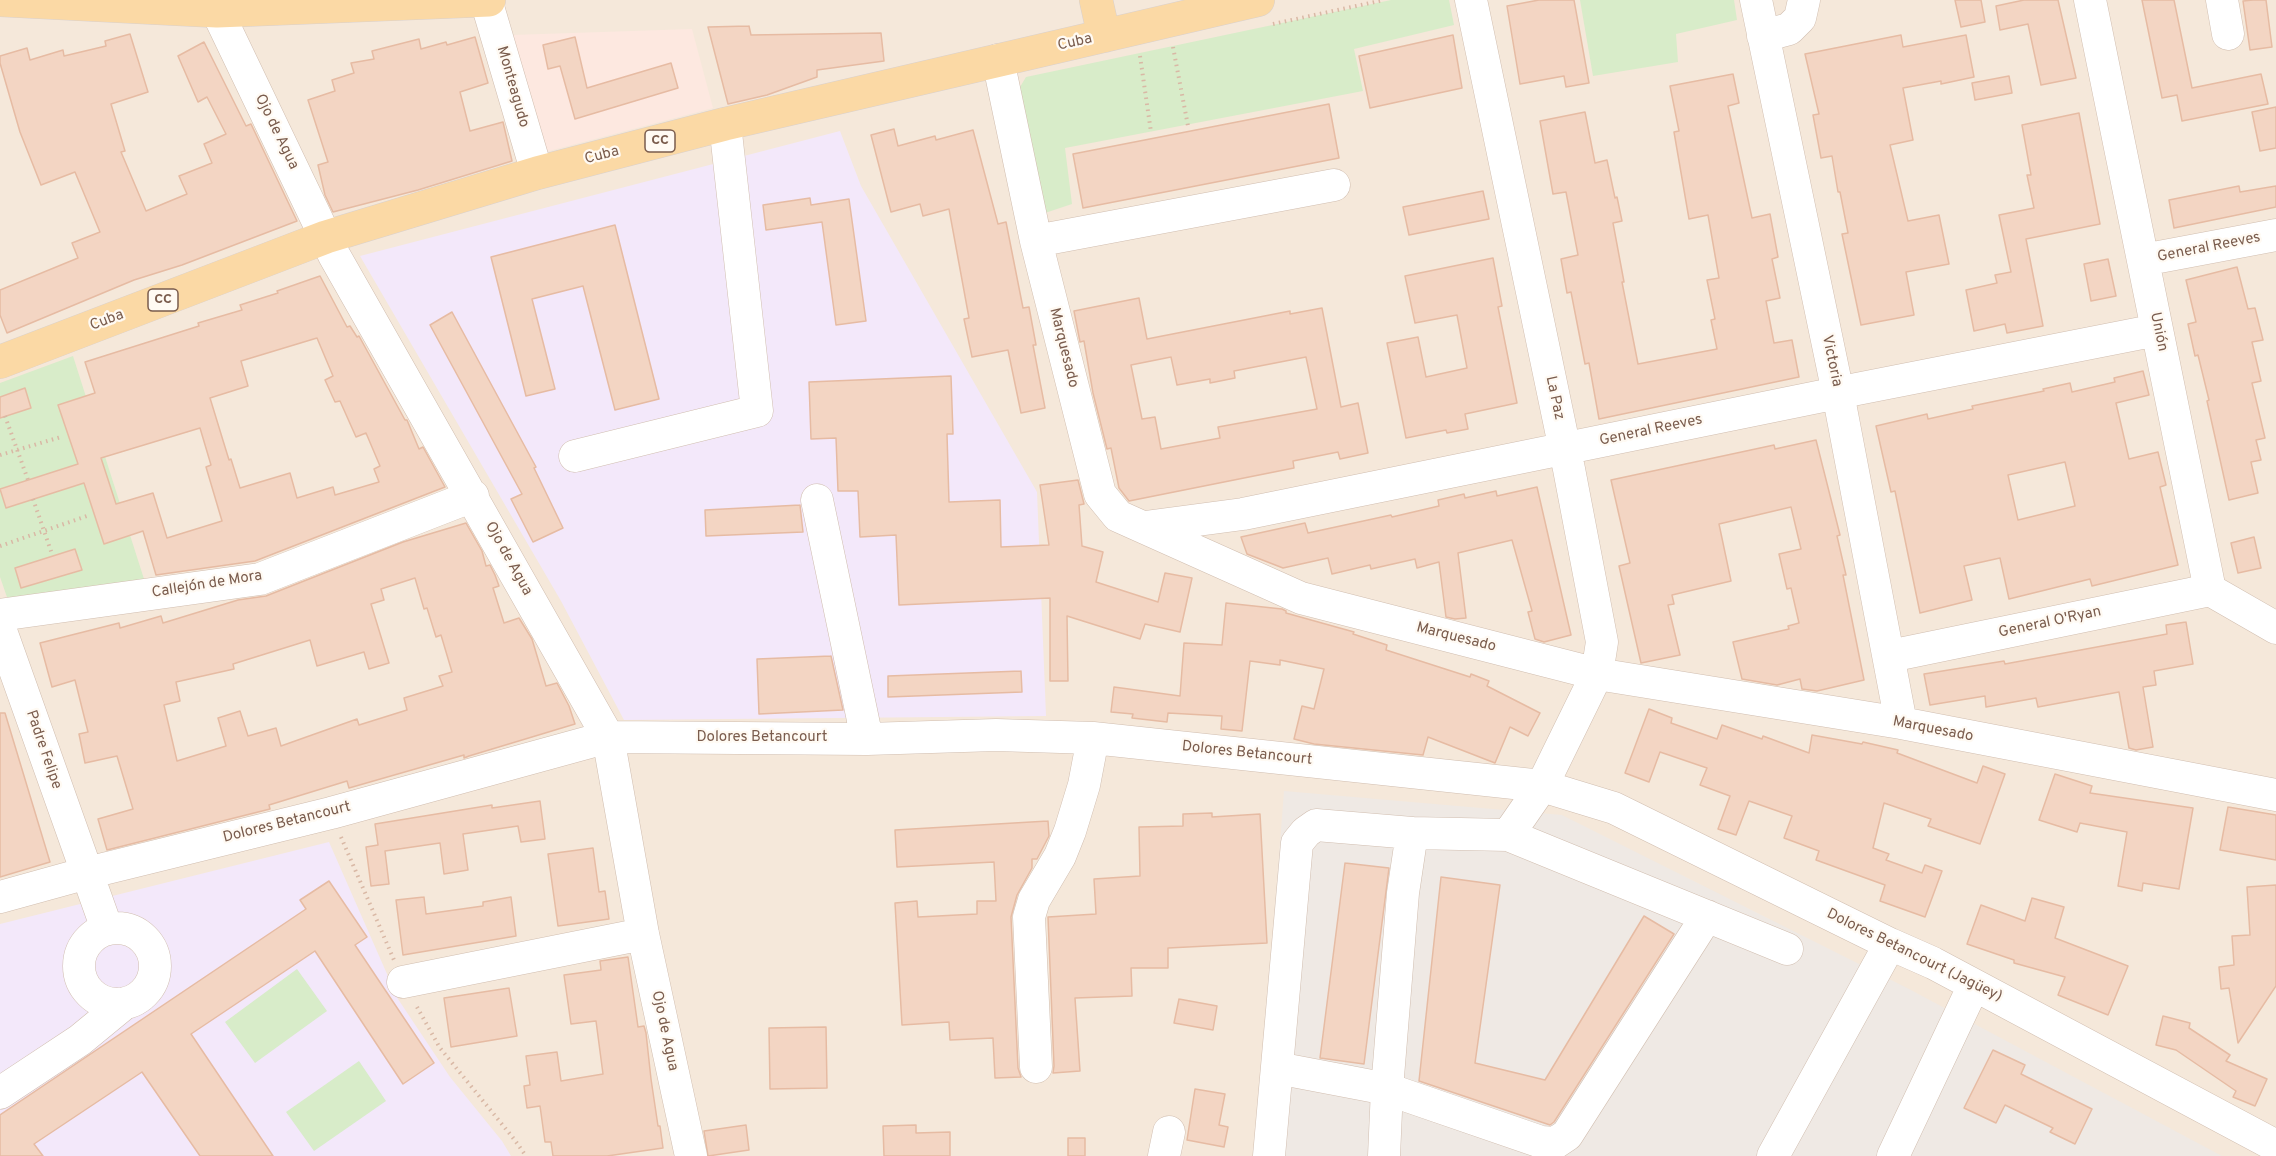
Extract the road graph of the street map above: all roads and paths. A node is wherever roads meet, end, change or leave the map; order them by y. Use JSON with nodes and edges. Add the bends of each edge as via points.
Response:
{"nodes":[{"id":1,"x":488,"y":0,"type":"edge"},
{"id":2,"x":1096,"y":0,"type":"edge"},
{"id":3,"x":1258,"y":0,"type":"edge"},
{"id":4,"x":1471,"y":0,"type":"edge"},
{"id":5,"x":1756,"y":0,"type":"edge"},
{"id":6,"x":1804,"y":0,"type":"edge"},
{"id":7,"x":2090,"y":0,"type":"edge"},
{"id":8,"x":2222,"y":0,"type":"edge"},
{"id":9,"x":14,"y":1,"type":"edge"},
{"id":10,"x":1221,"y":4,"type":"edge"},
{"id":11,"x":217,"y":6,"type":"edge"},
{"id":12,"x":1152,"y":31,"type":"edge"},
{"id":13,"x":2228,"y":34,"type":"dead end"},
{"id":14,"x":1104,"y":36,"type":"junction"},
{"id":15,"x":1763,"y":36,"type":"junction"},
{"id":16,"x":998,"y":60,"type":"junction"},
{"id":17,"x":725,"y":124,"type":"junction"},
{"id":18,"x":1188,"y":126,"type":"dead end"},
{"id":19,"x":1151,"y":132,"type":"dead end"},
{"id":20,"x":537,"y":173,"type":"junction"},
{"id":21,"x":1334,"y":185,"type":"dead end"},
{"id":22,"x":2276,"y":235,"type":"edge"},
{"id":23,"x":326,"y":237,"type":"junction"},
{"id":24,"x":1036,"y":242,"type":"junction"},
{"id":25,"x":2143,"y":261,"type":"junction"},
{"id":26,"x":2157,"y":330,"type":"junction"},
{"id":27,"x":0,"y":362,"type":"edge"},
{"id":28,"x":1838,"y":393,"type":"junction"},
{"id":29,"x":5,"y":416,"type":"dead end"},
{"id":30,"x":61,"y":436,"type":"dead end"},
{"id":31,"x":1564,"y":449,"type":"junction"},
{"id":32,"x":18,"y":450,"type":"junction"},
{"id":33,"x":0,"y":455,"type":"edge"},
{"id":34,"x":575,"y":456,"type":"dead end"},
{"id":35,"x":28,"y":480,"type":"dead end"},
{"id":36,"x":473,"y":496,"type":"junction"},
{"id":37,"x":33,"y":499,"type":"dead end"},
{"id":38,"x":817,"y":500,"type":"dead end"},
{"id":39,"x":87,"y":516,"type":"dead end"},
{"id":40,"x":1145,"y":527,"type":"junction"},
{"id":41,"x":44,"y":531,"type":"junction"},
{"id":42,"x":0,"y":546,"type":"edge"},
{"id":43,"x":52,"y":554,"type":"dead end"},
{"id":44,"x":2210,"y":590,"type":"junction"},
{"id":45,"x":0,"y":615,"type":"edge"},
{"id":46,"x":0,"y":628,"type":"edge"},
{"id":47,"x":2276,"y":628,"type":"edge"},
{"id":48,"x":1890,"y":656,"type":"junction"},
{"id":49,"x":1597,"y":674,"type":"junction"},
{"id":50,"x":1901,"y":723,"type":"junction"},
{"id":51,"x":608,"y":737,"type":"junction"},
{"id":52,"x":1093,"y":738,"type":"junction"},
{"id":53,"x":867,"y":739,"type":"junction"},
{"id":54,"x":1542,"y":786,"type":"junction"},
{"id":55,"x":2276,"y":795,"type":"edge"},
{"id":56,"x":1412,"y":833,"type":"junction"},
{"id":57,"x":1508,"y":835,"type":"junction"},
{"id":58,"x":87,"y":873,"type":"junction"},
{"id":59,"x":0,"y":897,"type":"edge"},
{"id":60,"x":1707,"y":916,"type":"junction"},
{"id":61,"x":107,"y":929,"type":"junction"},
{"id":62,"x":643,"y":934,"type":"junction"},
{"id":63,"x":1890,"y":944,"type":"junction"},
{"id":64,"x":1787,"y":949,"type":"dead end"},
{"id":65,"x":403,"y":982,"type":"dead end"},
{"id":66,"x":1974,"y":985,"type":"junction"},
{"id":67,"x":125,"y":1003,"type":"junction"},
{"id":68,"x":1036,"y":1067,"type":"dead end"},
{"id":69,"x":1277,"y":1068,"type":"junction"},
{"id":70,"x":1387,"y":1089,"type":"junction"},
{"id":71,"x":0,"y":1093,"type":"edge"},
{"id":72,"x":2276,"y":1146,"type":"edge"},
{"id":73,"x":1896,"y":1155,"type":"edge"},
{"id":74,"x":691,"y":1156,"type":"edge"},
{"id":75,"x":1269,"y":1156,"type":"edge"},
{"id":76,"x":1384,"y":1156,"type":"edge"},
{"id":77,"x":1773,"y":1156,"type":"edge"}],
"edges":[{"from":1,"to":11,"type":"main road"},
{"from":1,"to":20,"type":"street","name":"Monteagudo"},
{"from":2,"to":14,"type":"main road"},
{"from":3,"to":10,"type":"main road","number":"CC"},
{"from":4,"to":31,"type":"street","name":"La Paz"},
{"from":5,"to":15,"type":"street","name":"Victoria"},
{"from":6,"to":15,"type":"street","via":[[1800,18],[1789,29]]},
{"from":7,"to":25,"type":"street","name":"Unión"},
{"from":8,"to":13,"type":"street"},
{"from":9,"to":11,"type":"main road"},
{"from":10,"to":12,"type":"main road","name":"Cuba","number":"CC"},
{"from":11,"to":23,"type":"street","name":"Ojo de Agua"},
{"from":12,"to":14,"type":"main road","name":"Cuba","number":"CC"},
{"from":12,"to":18,"type":"path"},
{"from":12,"to":19,"type":"path"},
{"from":14,"to":16,"type":"main road","name":"Cuba","number":"CC"},
{"from":15,"to":28,"type":"street","name":"Victoria"},
{"from":16,"to":17,"type":"main road","name":"Cuba","number":"CC"},
{"from":16,"to":24,"type":"street","name":"Marquesado"},
{"from":17,"to":20,"type":"main road","name":"Cuba","number":"CC"},
{"from":17,"to":34,"type":"street","via":[[757,411]]},
{"from":20,"to":23,"type":"main road","name":"Cuba","number":"CC"},
{"from":21,"to":24,"type":"street"},
{"from":22,"to":25,"type":"street","name":"General Reeves"},
{"from":23,"to":27,"type":"main road","name":"Cuba","number":"CC"},
{"from":23,"to":36,"type":"street","name":"Ojo de Agua"},
{"from":24,"to":40,"type":"street","name":"Marquesado","via":[[1100,494],[1118,516]]},
{"from":25,"to":26,"type":"street","name":"Unión"},
{"from":26,"to":28,"type":"street","name":"General Reeves"},
{"from":26,"to":44,"type":"street","name":"Unión"},
{"from":28,"to":31,"type":"street","name":"General Reeves"},
{"from":28,"to":48,"type":"street","name":"Victoria"},
{"from":29,"to":32,"type":"path"},
{"from":30,"to":32,"type":"path"},
{"from":31,"to":40,"type":"street","name":"General Reeves","via":[[1243,514]]},
{"from":31,"to":49,"type":"street","name":"La Paz","via":[[1602,642]]},
{"from":32,"to":33,"type":"path"},
{"from":32,"to":35,"type":"path"},
{"from":36,"to":45,"type":"street","name":"Callejón de Mora","via":[[260,579]]},
{"from":36,"to":51,"type":"street","name":"Ojo de Agua"},
{"from":37,"to":41,"type":"path"},
{"from":38,"to":53,"type":"street"},
{"from":39,"to":41,"type":"path"},
{"from":40,"to":49,"type":"street","name":"Marquesado","via":[[1301,598]]},
{"from":41,"to":42,"type":"path"},
{"from":41,"to":43,"type":"path"},
{"from":44,"to":47,"type":"street"},
{"from":44,"to":48,"type":"street","name":"General O'Ryan"},
{"from":46,"to":58,"type":"street","name":"Padre Felipe"},
{"from":48,"to":50,"type":"street","name":"Victoria"},
{"from":49,"to":50,"type":"street","name":"Marquesado"},
{"from":49,"to":54,"type":"street","name":"La Paz"},
{"from":50,"to":55,"type":"street","name":"Marquesado"},
{"from":51,"to":53,"type":"street","name":"Dolores Betancourt"},
{"from":51,"to":58,"type":"street","name":"Dolores Betancourt","via":[[331,813]]},
{"from":51,"to":62,"type":"street","name":"Ojo de Agua"},
{"from":52,"to":53,"type":"street","name":"Dolores Betancourt","via":[[996,735]]},
{"from":52,"to":54,"type":"street","name":"Dolores Betancourt"},
{"from":52,"to":68,"type":"street","via":[[1070,831],[1029,917]]},
{"from":54,"to":57,"type":"street","name":"La Paz"},
{"from":54,"to":63,"type":"street","name":"Dolores Betancourt (Jagüey)","via":[[1614,808]]},
{"from":56,"to":57,"type":"street"},
{"from":56,"to":69,"type":"street","via":[[1316,825],[1297,843]]},
{"from":56,"to":70,"type":"street","via":[[1403,893]]},
{"from":57,"to":60,"type":"street"},
{"from":58,"to":59,"type":"street","name":"Dolores Betancourt"},
{"from":58,"to":61,"type":"street","name":"Padre Felipe"},
{"from":60,"to":64,"type":"street"},
{"from":60,"to":70,"type":"street","via":[[1567,1135],[1555,1143],[1541,1142]]},
{"from":61,"to":67,"type":"street","via":[[82,949],[79,972],[90,994],[112,1004]]},
{"from":61,"to":67,"type":"street","via":[[125,928],[137,933],[153,954],[153,979],[136,999]]},
{"from":62,"to":65,"type":"street"},
{"from":62,"to":74,"type":"street","name":"Ojo de Agua"},
{"from":63,"to":66,"type":"street","name":"Dolores Betancourt (Jagüey)"},
{"from":63,"to":77,"type":"street"},
{"from":66,"to":72,"type":"street","name":"Dolores Betancourt (Jagüey)"},
{"from":66,"to":73,"type":"street"},
{"from":67,"to":71,"type":"street","via":[[80,1040]]},
{"from":69,"to":70,"type":"street"},
{"from":69,"to":75,"type":"street"},
{"from":70,"to":76,"type":"street"}]}
